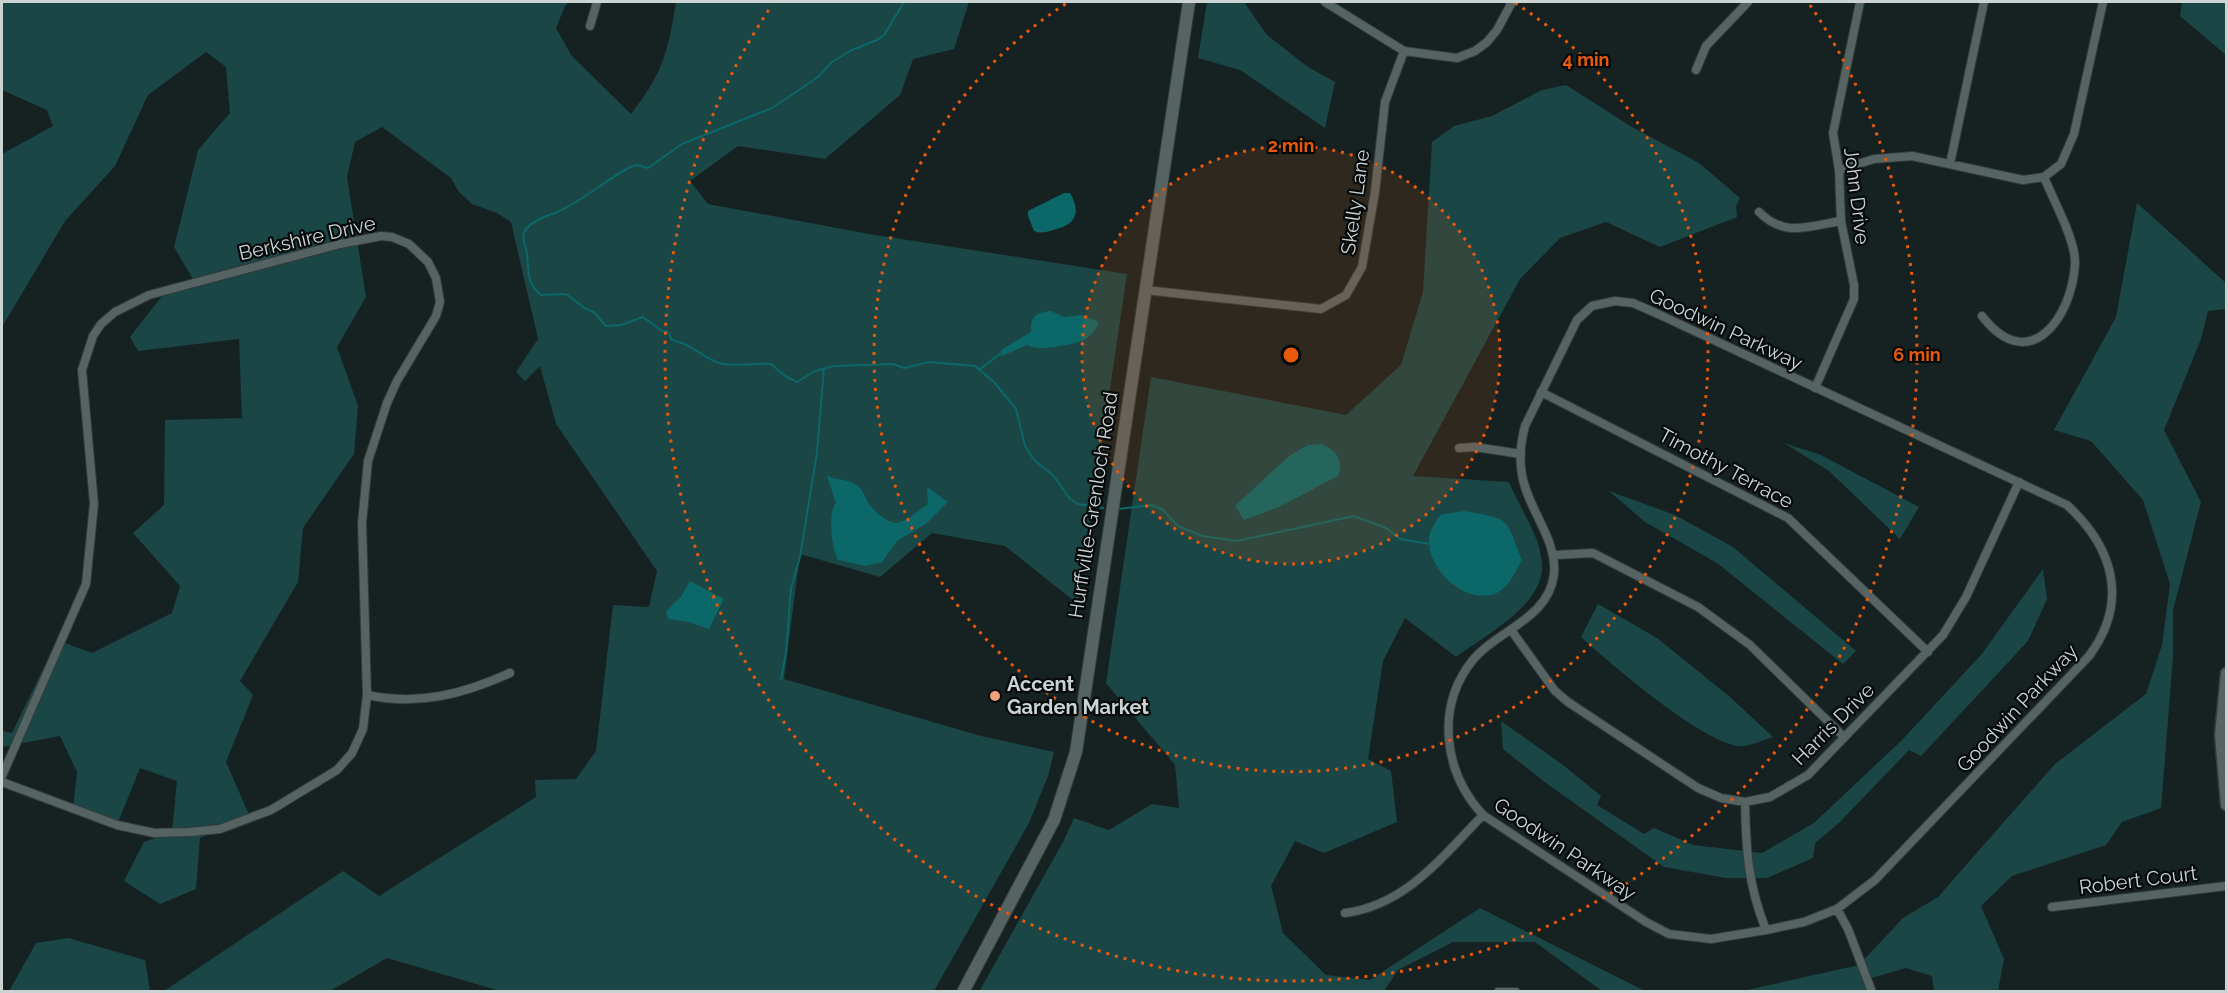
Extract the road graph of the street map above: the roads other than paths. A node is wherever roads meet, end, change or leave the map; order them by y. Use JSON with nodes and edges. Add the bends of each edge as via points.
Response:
{"nodes":[{"id":1,"x":597,"y":2,"type":"edge"},
{"id":2,"x":1189,"y":2,"type":"edge"},
{"id":3,"x":1325,"y":2,"type":"edge"},
{"id":4,"x":1512,"y":2,"type":"edge"},
{"id":5,"x":1748,"y":2,"type":"edge"},
{"id":6,"x":1860,"y":2,"type":"edge"},
{"id":7,"x":1984,"y":2,"type":"edge"},
{"id":8,"x":2103,"y":2,"type":"edge"},
{"id":9,"x":590,"y":26,"type":"dead end"},
{"id":10,"x":1404,"y":51,"type":"junction"},
{"id":11,"x":1696,"y":70,"type":"dead end"},
{"id":12,"x":1950,"y":164,"type":"junction"},
{"id":13,"x":1839,"y":170,"type":"junction"},
{"id":14,"x":2044,"y":177,"type":"junction"},
{"id":15,"x":1759,"y":212,"type":"dead end"},
{"id":16,"x":1841,"y":221,"type":"junction"},
{"id":17,"x":1145,"y":290,"type":"junction"},
{"id":18,"x":1982,"y":315,"type":"dead end"},
{"id":19,"x":1815,"y":388,"type":"junction"},
{"id":20,"x":1541,"y":392,"type":"junction"},
{"id":21,"x":1459,"y":448,"type":"dead end"},
{"id":22,"x":1521,"y":454,"type":"junction"},
{"id":23,"x":2019,"y":482,"type":"junction"},
{"id":24,"x":1555,"y":555,"type":"junction"},
{"id":25,"x":1511,"y":630,"type":"junction"},
{"id":26,"x":1928,"y":652,"type":"junction"},
{"id":27,"x":510,"y":673,"type":"dead end"},
{"id":28,"x":2226,"y":673,"type":"edge"},
{"id":29,"x":368,"y":695,"type":"junction"},
{"id":30,"x":1844,"y":737,"type":"junction"},
{"id":31,"x":2,"y":776,"type":"edge"},
{"id":32,"x":2,"y":782,"type":"edge"},
{"id":33,"x":1744,"y":802,"type":"junction"},
{"id":34,"x":2226,"y":805,"type":"edge"},
{"id":35,"x":1483,"y":815,"type":"junction"},
{"id":36,"x":2226,"y":886,"type":"edge"},
{"id":37,"x":2052,"y":907,"type":"dead end"},
{"id":38,"x":1837,"y":909,"type":"junction"},
{"id":39,"x":1345,"y":913,"type":"dead end"},
{"id":40,"x":1766,"y":930,"type":"junction"},
{"id":41,"x":963,"y":992,"type":"edge"},
{"id":42,"x":1498,"y":992,"type":"edge"},
{"id":43,"x":1516,"y":992,"type":"edge"},
{"id":44,"x":1872,"y":992,"type":"edge"}],
"edges":[{"from":1,"to":9,"type":"street"},
{"from":2,"to":17,"type":"main road","name":"Hurffville-Grenloch Road"},
{"from":3,"to":10,"type":"street"},
{"from":4,"to":10,"type":"street","via":[[1497,30],[1474,51],[1457,58]]},
{"from":5,"to":11,"type":"street","via":[[1706,46]]},
{"from":6,"to":13,"type":"street","name":"John Drive","via":[[1833,133]]},
{"from":7,"to":12,"type":"street"},
{"from":8,"to":14,"type":"street","via":[[2074,134],[2061,164]]},
{"from":10,"to":17,"type":"street","name":"Skelly Lane","via":[[1385,102],[1362,267],[1346,295],[1321,309]]},
{"from":12,"to":13,"type":"street","via":[[1894,156]]},
{"from":12,"to":14,"type":"street","via":[[2023,180]]},
{"from":13,"to":16,"type":"street","name":"John Drive"},
{"from":14,"to":18,"type":"street","via":[[2074,253],[2071,286],[2062,312],[2054,326],[2038,338],[2022,343],[1998,335]]},
{"from":15,"to":16,"type":"street","via":[[1781,228]]},
{"from":16,"to":19,"type":"street","name":"John Drive","via":[[1854,299]]},
{"from":17,"to":41,"type":"main road","name":"Hurffville-Grenloch Road","via":[[1069,781],[1054,820]]},
{"from":19,"to":20,"type":"street","name":"Goodwin Parkway","via":[[1633,303],[1615,301],[1592,306],[1577,320]]},
{"from":19,"to":23,"type":"street","name":"Goodwin Parkway"},
{"from":20,"to":22,"type":"street","name":"Goodwin Parkway","via":[[1525,426]]},
{"from":20,"to":26,"type":"street","name":"Timothy Terrace","via":[[1788,518]]},
{"from":21,"to":22,"type":"street"},
{"from":22,"to":24,"type":"street","name":"Goodwin Parkway","via":[[1522,476]]},
{"from":23,"to":26,"type":"street","name":"Harris Drive","via":[[1966,597],[1948,629]]},
{"from":23,"to":38,"type":"street","name":"Goodwin Parkway","via":[[2067,505],[2087,523],[2101,546],[2112,589],[2102,639],[1882,872]]},
{"from":24,"to":25,"type":"street","name":"Goodwin Parkway","via":[[1554,577],[1540,606]]},
{"from":24,"to":30,"type":"street","via":[[1593,553],[1698,607],[1750,645]]},
{"from":25,"to":33,"type":"street","name":"Harris Drive","via":[[1555,691],[1568,702],[1698,788]]},
{"from":25,"to":35,"type":"street","name":"Goodwin Parkway","via":[[1472,662],[1451,704],[1446,731],[1459,781]]},
{"from":26,"to":30,"type":"street","name":"Harris Drive"},
{"from":27,"to":29,"type":"street","via":[[444,698],[386,699]]},
{"from":28,"to":34,"type":"street","via":[[2220,735]]},
{"from":29,"to":31,"type":"street","name":"Berkshire Drive","via":[[362,523],[368,461],[387,403],[440,302],[436,278],[428,262],[409,244],[381,236],[149,295],[115,312],[101,324],[82,370],[94,504],[86,584]]},
{"from":29,"to":32,"type":"street","name":"Berkshire Drive","via":[[363,729],[352,753],[337,770],[271,810],[219,829],[142,830],[72,810]]},
{"from":30,"to":33,"type":"street","name":"Harris Drive","via":[[1792,787],[1770,798]]},
{"from":33,"to":40,"type":"street","via":[[1747,870]]},
{"from":35,"to":39,"type":"street","via":[[1404,891],[1368,910]]},
{"from":35,"to":40,"type":"street","name":"Goodwin Parkway","via":[[1669,934],[1711,939]]},
{"from":36,"to":37,"type":"street","name":"Robert Court"},
{"from":38,"to":40,"type":"street","name":"Goodwin Parkway","via":[[1804,922]]},
{"from":38,"to":44,"type":"street"},
{"from":42,"to":43,"type":"street"}]}
